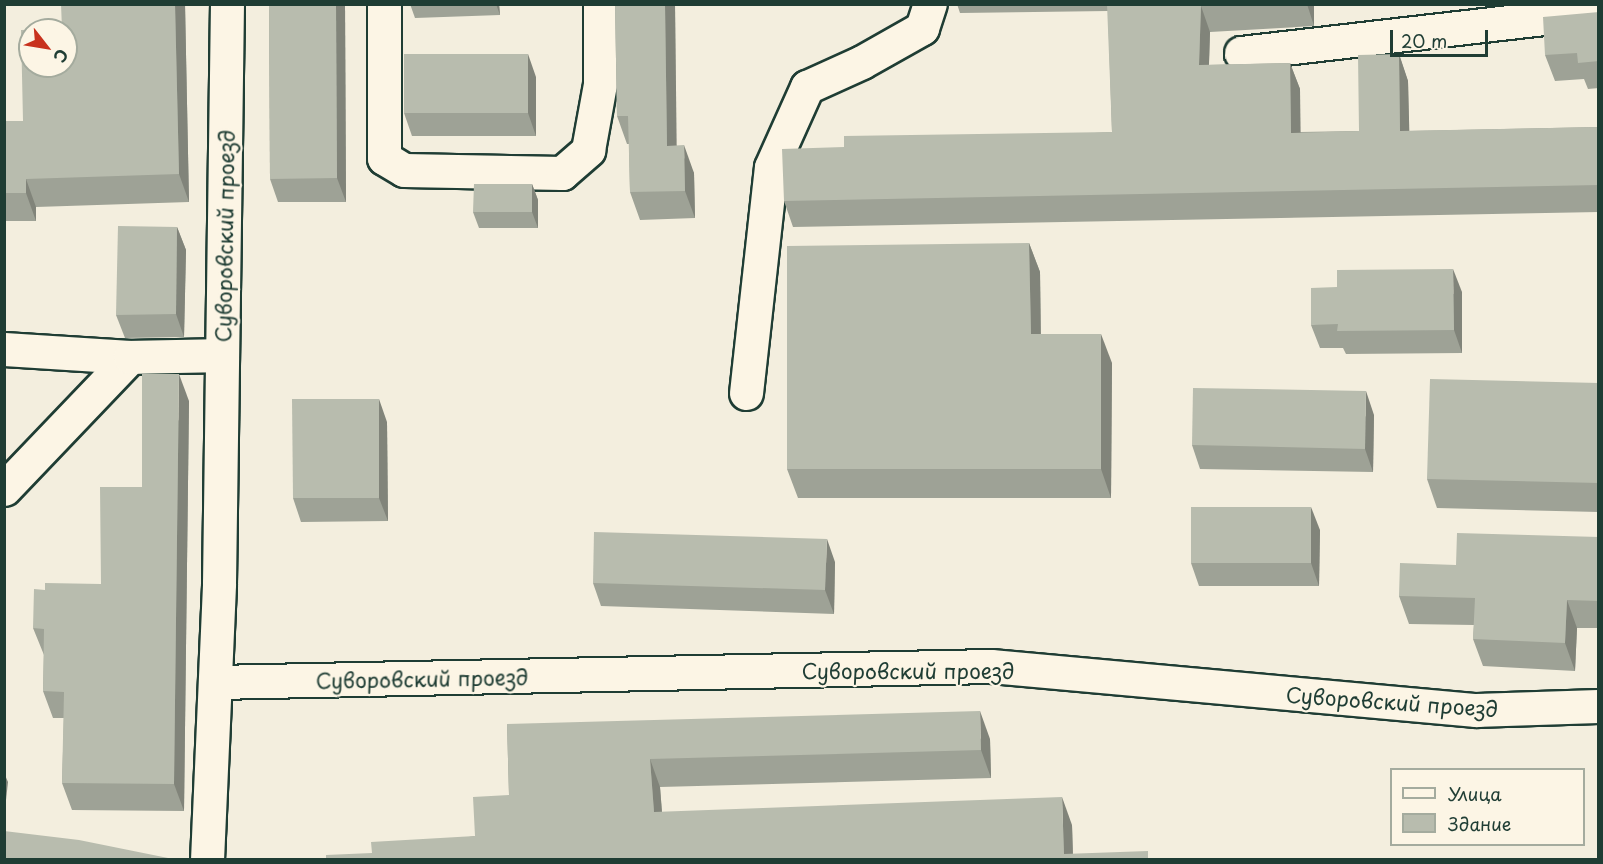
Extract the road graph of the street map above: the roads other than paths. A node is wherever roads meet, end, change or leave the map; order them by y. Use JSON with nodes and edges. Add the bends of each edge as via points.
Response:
{"nodes":[{"id":1,"x":227,"y":4,"type":"edge"},
{"id":2,"x":384,"y":4,"type":"edge"},
{"id":3,"x":600,"y":4,"type":"edge"},
{"id":4,"x":930,"y":4,"type":"edge"},
{"id":5,"x":1599,"y":12,"type":"edge"},
{"id":6,"x":1241,"y":53,"type":"dead end"},
{"id":7,"x":4,"y":349,"type":"edge"},
{"id":8,"x":222,"y":355,"type":"junction"},
{"id":9,"x":130,"y":357,"type":"junction"},
{"id":10,"x":746,"y":393,"type":"dead end"},
{"id":11,"x":4,"y":489,"type":"edge"},
{"id":12,"x":215,"y":682,"type":"junction"},
{"id":13,"x":1599,"y":706,"type":"edge"},
{"id":14,"x":207,"y":860,"type":"edge"}],
"edges":[{"from":1,"to":8,"type":"street","name":"Суворовский проезд"},
{"from":2,"to":3,"type":"street","via":[[384,158],[404,170],[562,173],[588,150],[600,84]]},
{"from":4,"to":10,"type":"street","via":[[922,28],[807,87],[771,167]]},
{"from":5,"to":6,"type":"street"},
{"from":7,"to":9,"type":"street"},
{"from":8,"to":9,"type":"street"},
{"from":8,"to":12,"type":"street","name":"Суворовский проезд"},
{"from":9,"to":11,"type":"street"},
{"from":12,"to":13,"type":"street","name":"Суворовский проезд","via":[[990,666],[1476,710]]},
{"from":12,"to":14,"type":"street","name":"Суворовский проезд"}]}
